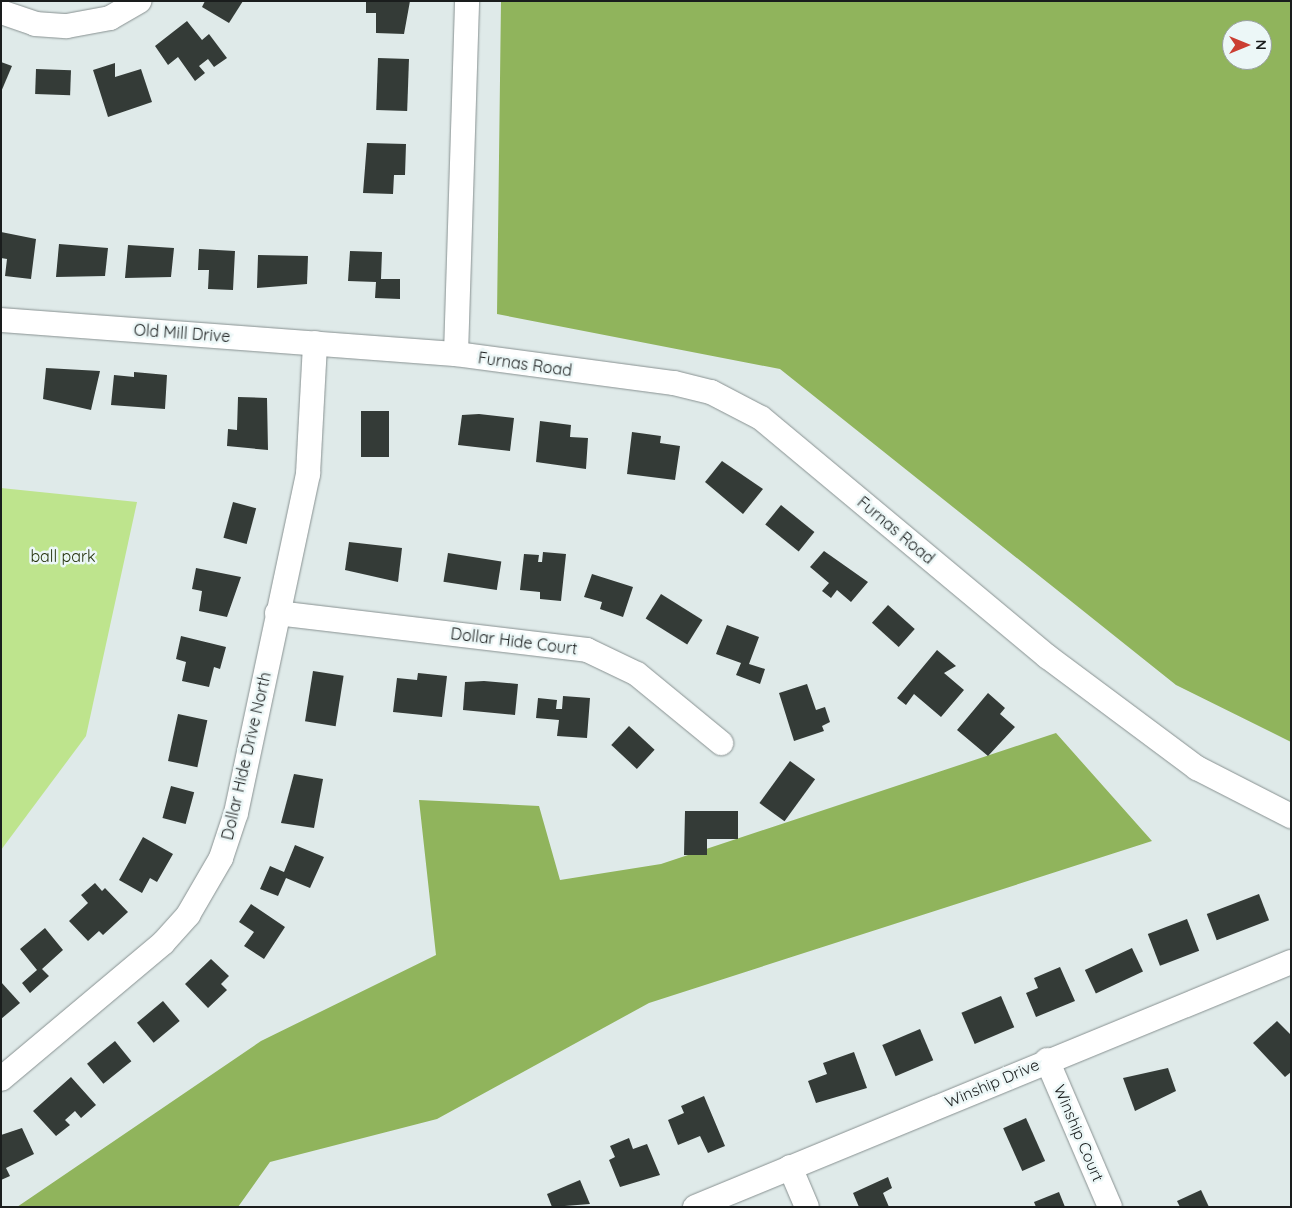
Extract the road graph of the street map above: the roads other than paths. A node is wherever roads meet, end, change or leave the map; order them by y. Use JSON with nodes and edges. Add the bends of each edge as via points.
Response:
{"nodes":[{"id":1,"x":466,"y":1,"type":"edge"},
{"id":2,"x":132,"y":6,"type":"edge"},
{"id":3,"x":1,"y":12,"type":"edge"},
{"id":4,"x":1,"y":320,"type":"edge"},
{"id":5,"x":315,"y":343,"type":"junction"},
{"id":6,"x":362,"y":347,"type":"joint"},
{"id":7,"x":456,"y":354,"type":"junction"},
{"id":8,"x":277,"y":613,"type":"junction"},
{"id":9,"x":721,"y":744,"type":"dead end"},
{"id":10,"x":1291,"y":816,"type":"edge"},
{"id":11,"x":1291,"y":962,"type":"edge"},
{"id":12,"x":1047,"y":1060,"type":"junction"},
{"id":13,"x":1,"y":1079,"type":"edge"},
{"id":14,"x":790,"y":1167,"type":"junction"},
{"id":15,"x":695,"y":1207,"type":"edge"},
{"id":16,"x":807,"y":1207,"type":"edge"},
{"id":17,"x":1110,"y":1207,"type":"edge"}],
"edges":[{"from":1,"to":7,"type":"street","name":"Furnas Road"},
{"from":2,"to":3,"type":"street","via":[[67,26],[35,24]]},
{"from":4,"to":5,"type":"street","name":"Old Mill Drive"},
{"from":5,"to":6,"type":"street","name":"Old Mill Drive"},
{"from":5,"to":8,"type":"street","name":"Dollar Hide Drive North","via":[[311,455]]},
{"from":6,"to":7,"type":"street","name":"Furnas Road"},
{"from":7,"to":10,"type":"street","name":"Furnas Road","via":[[674,383],[745,408],[1048,656],[1197,768]]},
{"from":8,"to":9,"type":"street","name":"Dollar Hide Court","via":[[586,650],[636,674]]},
{"from":8,"to":13,"type":"street","name":"Dollar Hide Drive North","via":[[236,813],[209,883],[163,943]]},
{"from":11,"to":12,"type":"street","name":"Winship Drive"},
{"from":12,"to":14,"type":"street","name":"Winship Drive"},
{"from":12,"to":17,"type":"street","name":"Winship Court"},
{"from":14,"to":15,"type":"street","name":"Winship Drive"},
{"from":14,"to":16,"type":"street"}]}
